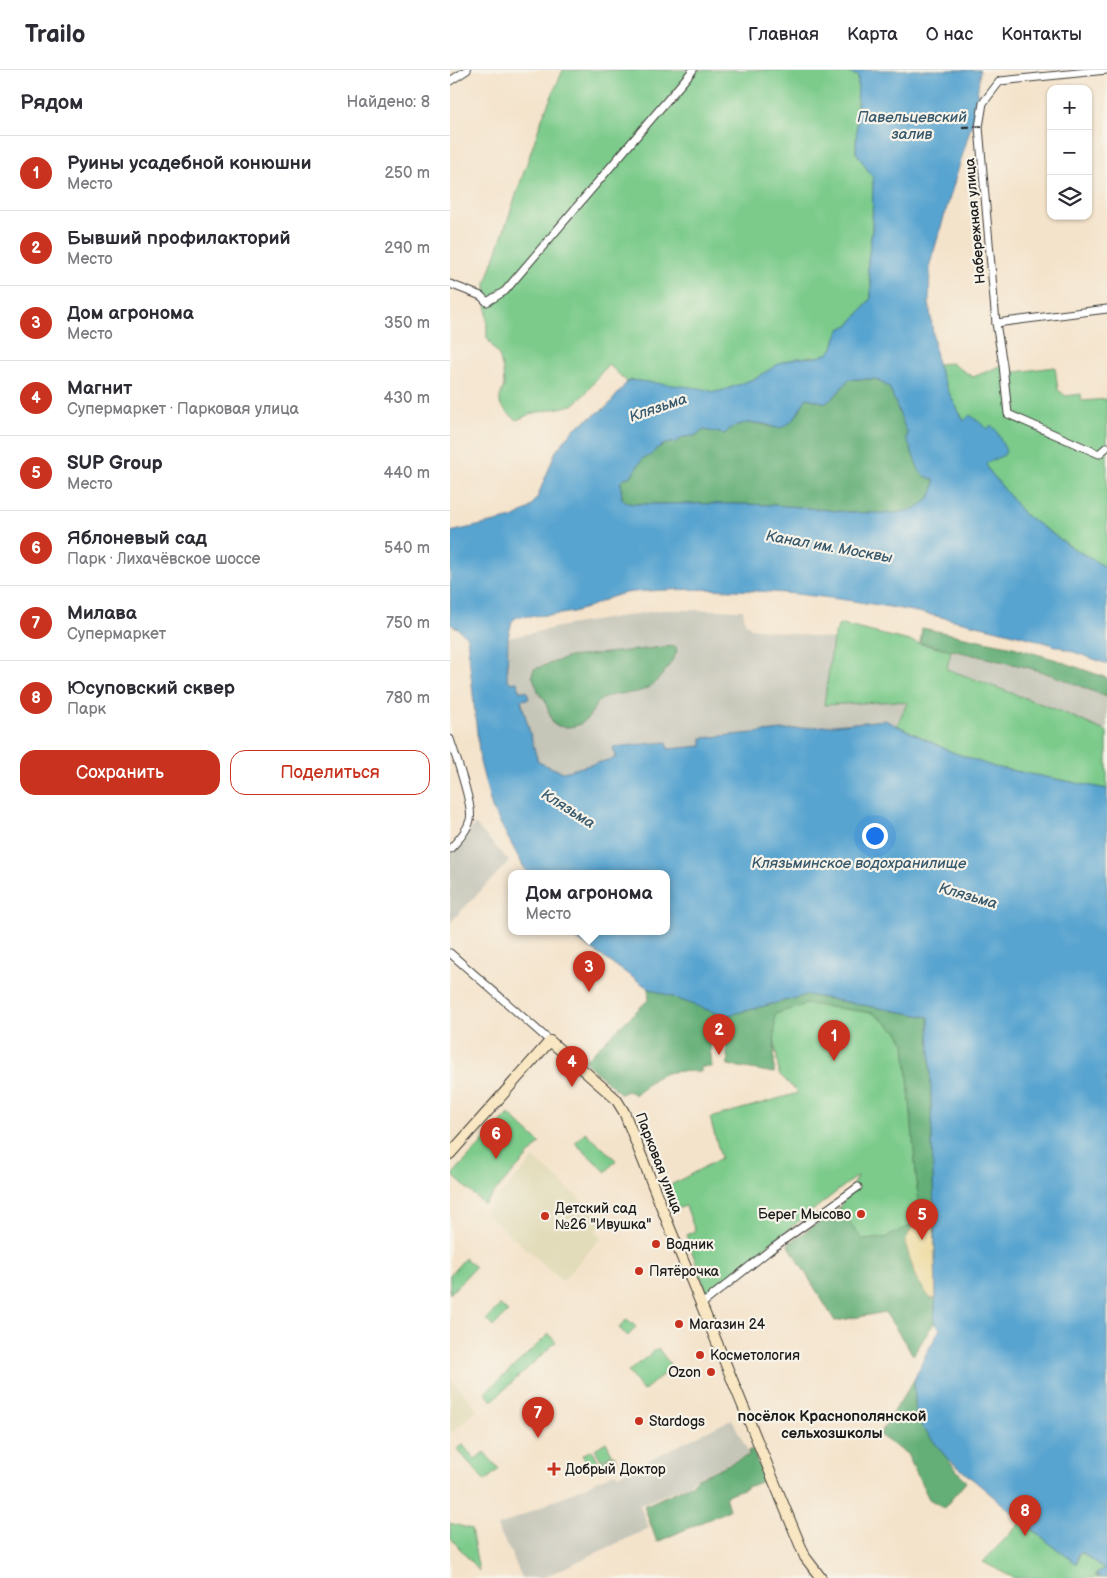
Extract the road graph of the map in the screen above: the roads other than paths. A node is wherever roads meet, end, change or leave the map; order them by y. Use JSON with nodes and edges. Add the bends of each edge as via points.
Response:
{"nodes":[{"id":1,"x":467,"y":70,"type":"edge"},
{"id":2,"x":693,"y":70,"type":"edge"},
{"id":3,"x":1107,"y":70,"type":"edge"},
{"id":4,"x":450,"y":81,"type":"edge"},
{"id":5,"x":450,"y":284,"type":"edge"},
{"id":6,"x":1107,"y":310,"type":"edge"},
{"id":7,"x":996,"y":323,"type":"junction"},
{"id":8,"x":1107,"y":447,"type":"edge"},
{"id":9,"x":450,"y":739,"type":"edge"},
{"id":10,"x":450,"y":849,"type":"edge"},
{"id":11,"x":450,"y":953,"type":"edge"},
{"id":12,"x":550,"y":1041,"type":"junction"},
{"id":13,"x":450,"y":1154,"type":"edge"},
{"id":14,"x":858,"y":1187,"type":"dead end"},
{"id":15,"x":702,"y":1304,"type":"junction"},
{"id":16,"x":818,"y":1577,"type":"edge"}],
"edges":[{"from":1,"to":4,"type":"street"},
{"from":2,"to":5,"type":"street","via":[[505,291],[487,302],[481,296]]},
{"from":3,"to":7,"type":"street","name":"Набережная улица","via":[[1000,82],[983,103],[979,126]]},
{"from":6,"to":7,"type":"street"},
{"from":7,"to":8,"type":"street","name":"Набережная улица","via":[[1008,414],[1099,454]]},
{"from":9,"to":10,"type":"street","via":[[471,817],[467,829]]},
{"from":11,"to":12,"type":"street","name":"Парковая улица"},
{"from":12,"to":13,"type":"street"},
{"from":12,"to":15,"type":"street","name":"Парковая улица","via":[[620,1105]]},
{"from":14,"to":15,"type":"street"},
{"from":15,"to":16,"type":"street","name":"Парковая улица","via":[[805,1557]]}]}
